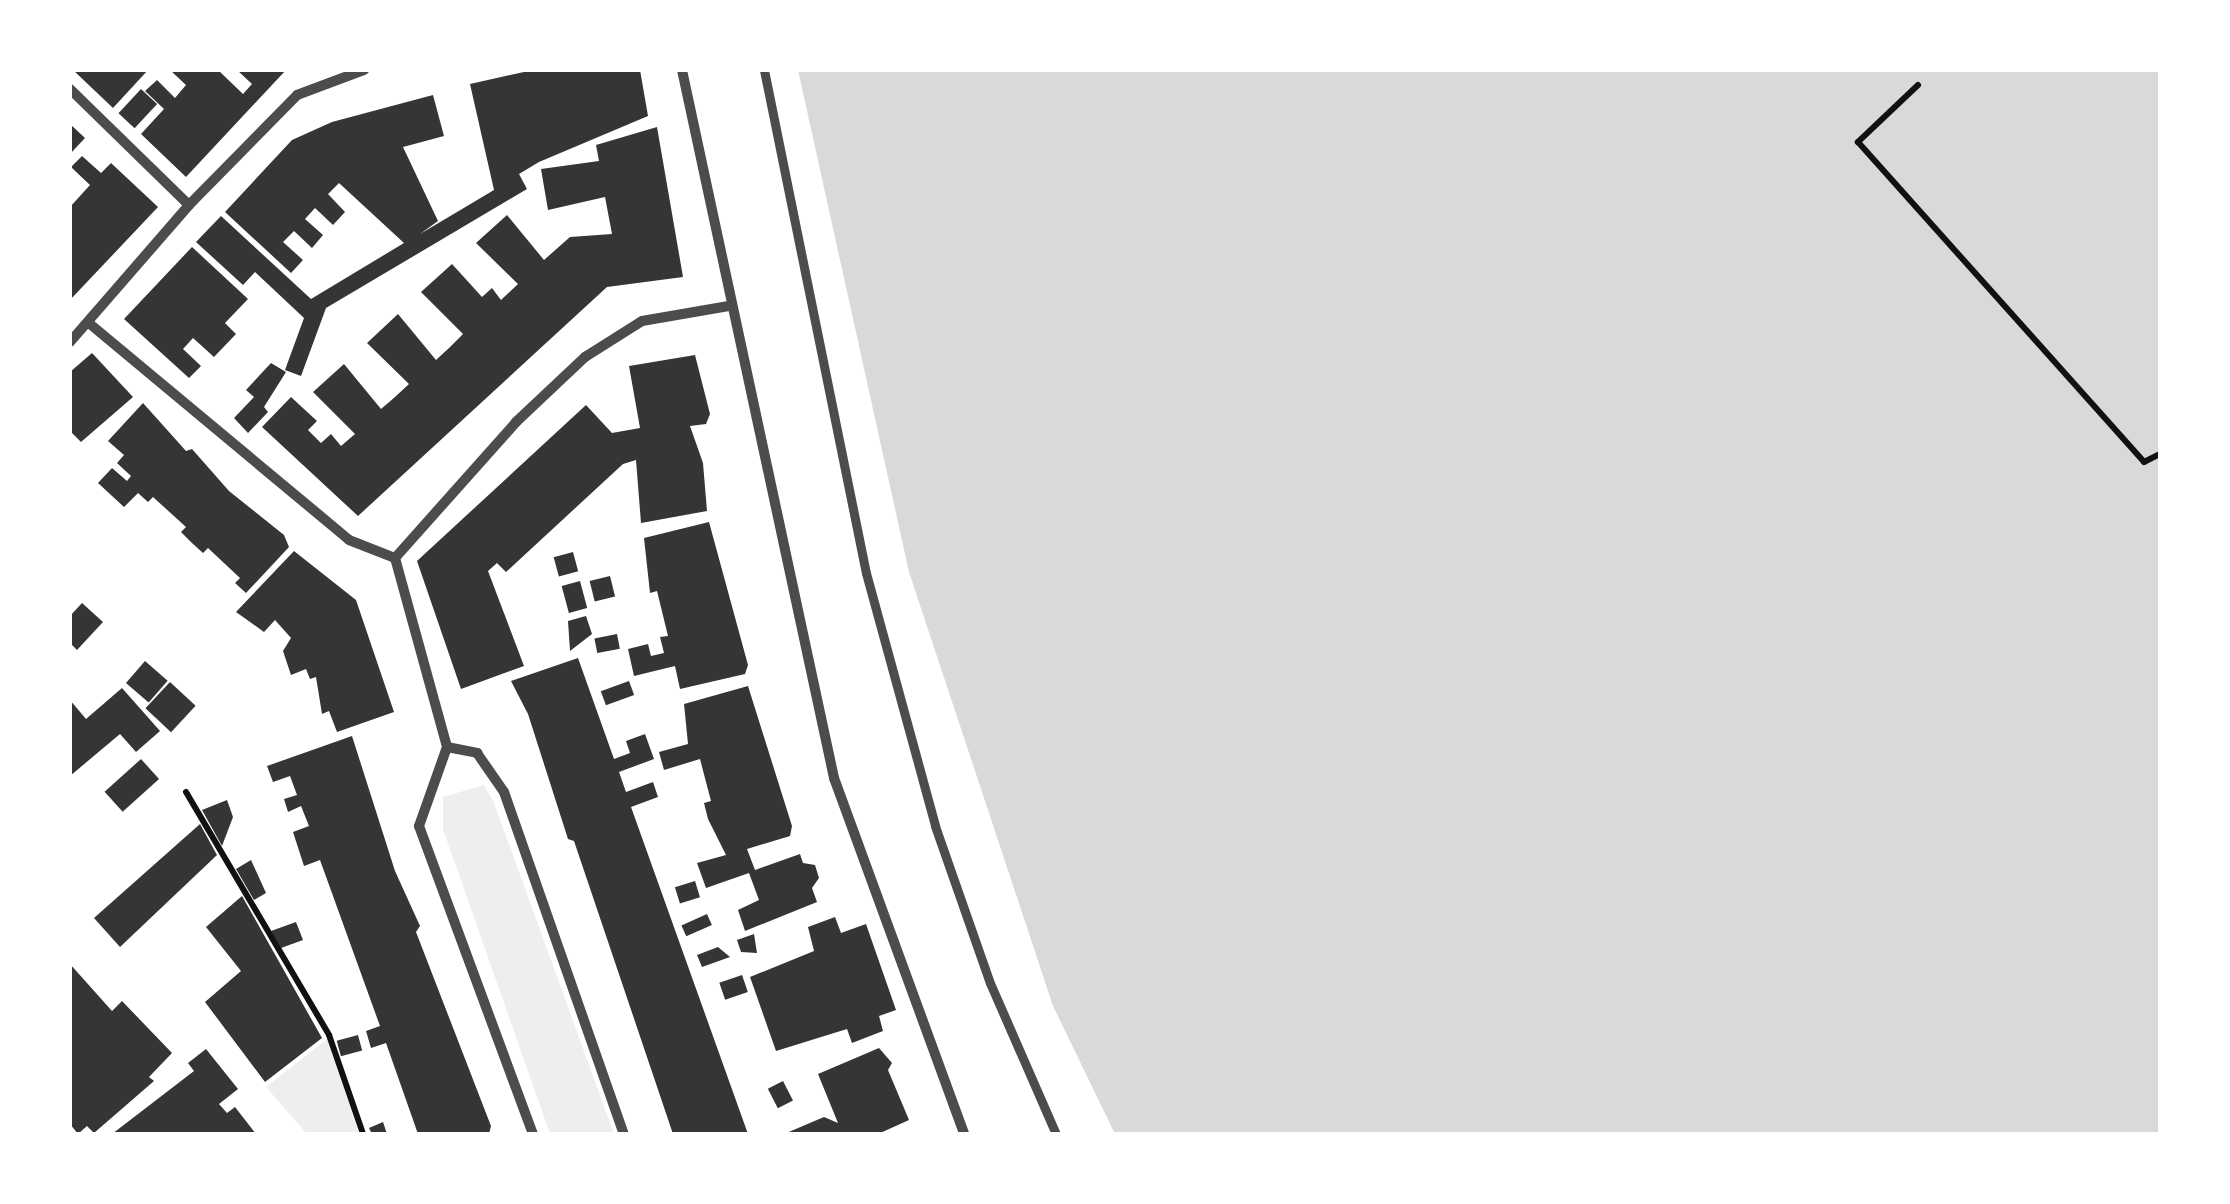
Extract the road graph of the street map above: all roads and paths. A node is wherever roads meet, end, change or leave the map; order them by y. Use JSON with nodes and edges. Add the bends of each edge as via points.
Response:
{"nodes":[{"id":1,"x":364,"y":70,"type":"edge"},
{"id":2,"x":682,"y":70,"type":"edge"},
{"id":3,"x":764,"y":70,"type":"edge"},
{"id":4,"x":1918,"y":85,"type":"dead end"},
{"id":5,"x":70,"y":89,"type":"edge"},
{"id":6,"x":188,"y":205,"type":"junction"},
{"id":7,"x":729,"y":306,"type":"junction"},
{"id":8,"x":90,"y":324,"type":"junction"},
{"id":9,"x":70,"y":342,"type":"edge"},
{"id":10,"x":2160,"y":454,"type":"edge"},
{"id":11,"x":395,"y":558,"type":"junction"},
{"id":12,"x":447,"y":747,"type":"junction"},
{"id":13,"x":186,"y":792,"type":"dead end"},
{"id":14,"x":363,"y":1134,"type":"edge"},
{"id":15,"x":533,"y":1134,"type":"edge"},
{"id":16,"x":624,"y":1134,"type":"edge"},
{"id":17,"x":964,"y":1134,"type":"edge"},
{"id":18,"x":1056,"y":1134,"type":"edge"}],
"edges":[{"from":1,"to":6,"type":"street","via":[[297,95]]},
{"from":2,"to":7,"type":"street"},
{"from":3,"to":18,"type":"street","via":[[866,573],[930,808],[990,983]]},
{"from":4,"to":10,"type":"path","via":[[1858,142],[2144,462]]},
{"from":5,"to":6,"type":"street"},
{"from":6,"to":8,"type":"street"},
{"from":7,"to":11,"type":"street","via":[[642,320],[586,357],[516,422]]},
{"from":7,"to":17,"type":"street","via":[[834,778]]},
{"from":8,"to":9,"type":"street"},
{"from":8,"to":11,"type":"street","via":[[349,540]]},
{"from":11,"to":12,"type":"street"},
{"from":12,"to":15,"type":"street","via":[[419,826]]},
{"from":12,"to":16,"type":"street","via":[[477,754],[504,792]]},
{"from":13,"to":14,"type":"path","via":[[330,1036]]}]}
